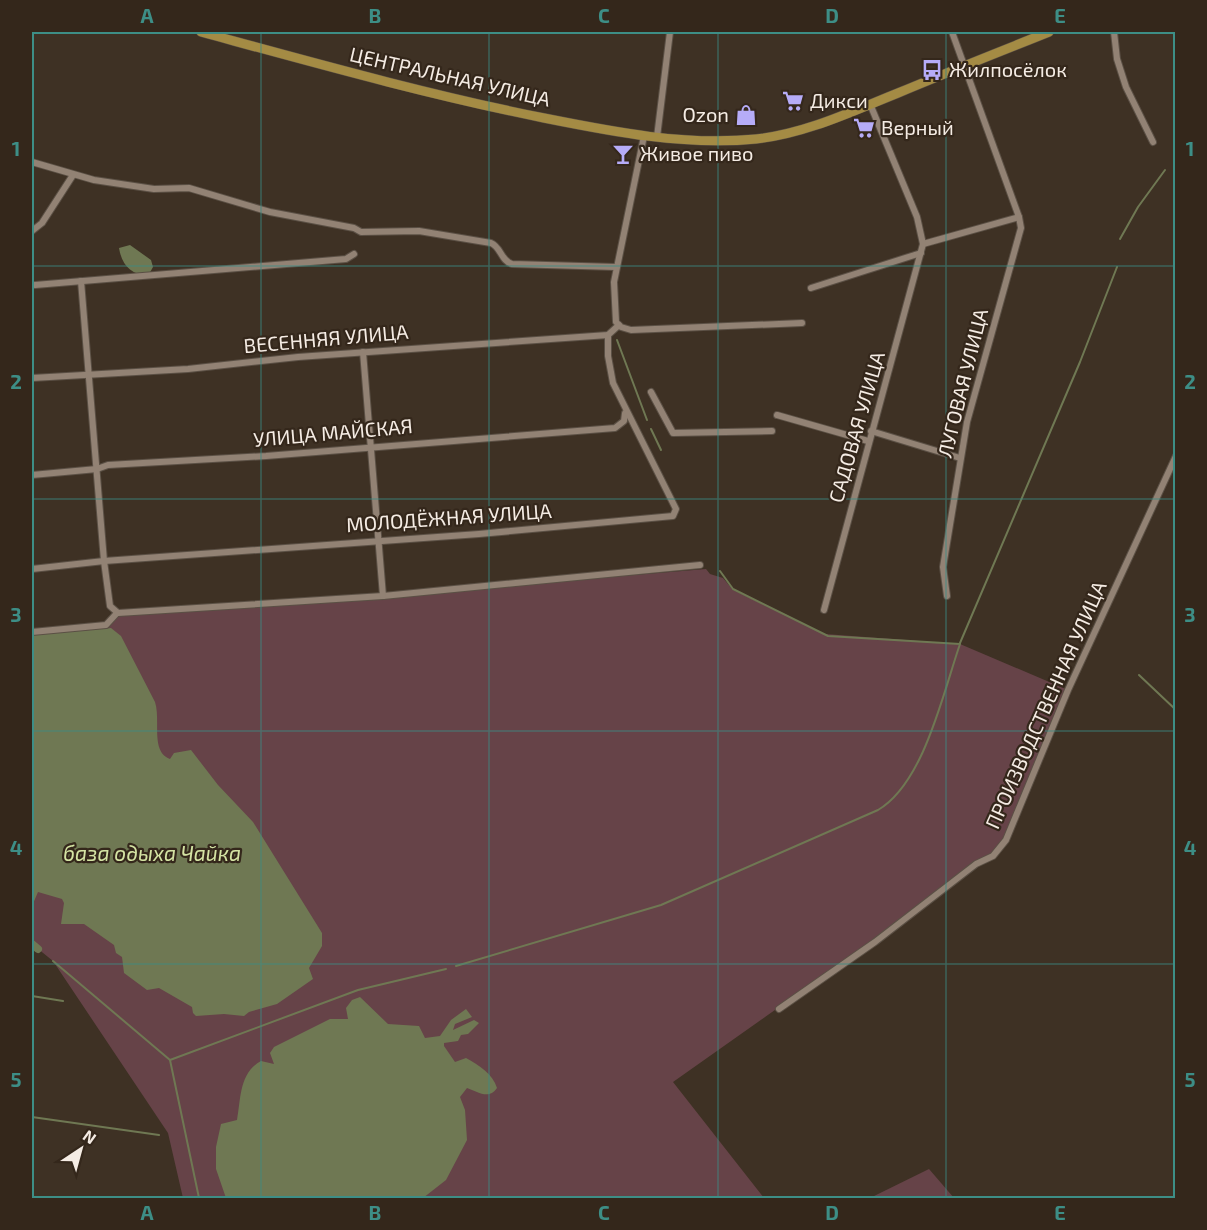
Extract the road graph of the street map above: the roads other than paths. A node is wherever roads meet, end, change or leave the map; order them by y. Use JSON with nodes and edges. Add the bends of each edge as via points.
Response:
{"nodes":[{"id":1,"x":201,"y":32,"type":"edge"},
{"id":2,"x":670,"y":32,"type":"edge"},
{"id":3,"x":952,"y":32,"type":"edge"},
{"id":4,"x":1049,"y":32,"type":"edge"},
{"id":5,"x":1114,"y":32,"type":"edge"},
{"id":6,"x":965,"y":65,"type":"junction"},
{"id":7,"x":870,"y":104,"type":"junction"},
{"id":8,"x":644,"y":136,"type":"junction"},
{"id":9,"x":657,"y":137,"type":"junction"},
{"id":10,"x":1153,"y":142,"type":"dead end"},
{"id":11,"x":32,"y":162,"type":"edge"},
{"id":12,"x":73,"y":175,"type":"junction"},
{"id":13,"x":1019,"y":217,"type":"junction"},
{"id":14,"x":32,"y":231,"type":"edge"},
{"id":15,"x":923,"y":244,"type":"junction"},
{"id":16,"x":921,"y":253,"type":"junction"},
{"id":17,"x":354,"y":254,"type":"dead end"},
{"id":18,"x":616,"y":267,"type":"junction"},
{"id":19,"x":81,"y":281,"type":"junction"},
{"id":20,"x":35,"y":285,"type":"dead end"},
{"id":21,"x":810,"y":288,"type":"dead end"},
{"id":22,"x":802,"y":323,"type":"dead end"},
{"id":23,"x":619,"y":326,"type":"junction"},
{"id":24,"x":609,"y":335,"type":"junction"},
{"id":25,"x":363,"y":352,"type":"junction"},
{"id":26,"x":88,"y":375,"type":"junction"},
{"id":27,"x":32,"y":378,"type":"edge"},
{"id":28,"x":651,"y":392,"type":"dead end"},
{"id":29,"x":624,"y":410,"type":"junction"},
{"id":30,"x":777,"y":416,"type":"dead end"},
{"id":31,"x":772,"y":431,"type":"dead end"},
{"id":32,"x":871,"y":431,"type":"junction"},
{"id":33,"x":868,"y":441,"type":"junction"},
{"id":34,"x":371,"y":446,"type":"junction"},
{"id":35,"x":1176,"y":456,"type":"edge"},
{"id":36,"x":960,"y":458,"type":"junction"},
{"id":37,"x":97,"y":470,"type":"junction"},
{"id":38,"x":32,"y":475,"type":"edge"},
{"id":39,"x":377,"y":540,"type":"junction"},
{"id":40,"x":104,"y":561,"type":"junction"},
{"id":41,"x":700,"y":564,"type":"dead end"},
{"id":42,"x":32,"y":569,"type":"edge"},
{"id":43,"x":382,"y":596,"type":"junction"},
{"id":44,"x":947,"y":596,"type":"dead end"},
{"id":45,"x":824,"y":610,"type":"dead end"},
{"id":46,"x":117,"y":613,"type":"junction"},
{"id":47,"x":32,"y":632,"type":"edge"},
{"id":48,"x":779,"y":1009,"type":"dead end"}],
"edges":[{"from":1,"to":8,"type":"main road","name":"ЦЕНТРАЛЬНАЯ УЛИЦА","via":[[426,92]]},
{"from":2,"to":9,"type":"street"},
{"from":3,"to":6,"type":"street"},
{"from":4,"to":6,"type":"main road","name":"ЦЕНТРАЛЬНАЯ УЛИЦА"},
{"from":5,"to":10,"type":"street","via":[[1126,87]]},
{"from":6,"to":7,"type":"main road","name":"ЦЕНТРАЛЬНАЯ УЛИЦА"},
{"from":6,"to":13,"type":"street"},
{"from":7,"to":9,"type":"main road","name":"ЦЕНТРАЛЬНАЯ УЛИЦА","via":[[793,132],[757,139]]},
{"from":7,"to":15,"type":"street","via":[[917,217]]},
{"from":8,"to":9,"type":"main road","name":"ЦЕНТРАЛЬНАЯ УЛИЦА"},
{"from":8,"to":18,"type":"street"},
{"from":11,"to":12,"type":"street"},
{"from":12,"to":14,"type":"street","via":[[42,223]]},
{"from":12,"to":18,"type":"street","via":[[154,189],[202,192],[361,232],[419,231],[492,243],[512,264]]},
{"from":13,"to":15,"type":"street"},
{"from":13,"to":36,"type":"street","name":"ЛУГОВАЯ УЛИЦА","via":[[1021,228]]},
{"from":15,"to":16,"type":"street","name":"САДОВАЯ УЛИЦА"},
{"from":16,"to":21,"type":"street"},
{"from":16,"to":32,"type":"street","name":"САДОВАЯ УЛИЦА"},
{"from":17,"to":19,"type":"street","via":[[346,259]]},
{"from":18,"to":23,"type":"street","via":[[615,320]]},
{"from":19,"to":20,"type":"street"},
{"from":19,"to":26,"type":"street"},
{"from":22,"to":23,"type":"street","via":[[630,330]]},
{"from":23,"to":24,"type":"street"},
{"from":24,"to":25,"type":"street","name":"ВЕСЕННЯЯ УЛИЦА"},
{"from":24,"to":29,"type":"street","name":"МОЛОДЁЖНАЯ УЛИЦА","via":[[610,371]]},
{"from":25,"to":26,"type":"street","name":"ВЕСЕННЯЯ УЛИЦА"},
{"from":25,"to":34,"type":"street"},
{"from":26,"to":27,"type":"street","name":"ВЕСЕННЯЯ УЛИЦА"},
{"from":26,"to":37,"type":"street"},
{"from":28,"to":31,"type":"street","via":[[673,432]]},
{"from":29,"to":34,"type":"street","name":"УЛИЦА МАЙСКАЯ","via":[[624,421],[615,428]]},
{"from":29,"to":39,"type":"street","name":"МОЛОДЁЖНАЯ УЛИЦА","via":[[676,509],[673,516]]},
{"from":30,"to":33,"type":"street"},
{"from":32,"to":33,"type":"street","name":"САДОВАЯ УЛИЦА"},
{"from":32,"to":36,"type":"street"},
{"from":33,"to":45,"type":"street","name":"САДОВАЯ УЛИЦА"},
{"from":34,"to":37,"type":"street","name":"УЛИЦА МАЙСКАЯ","via":[[108,465]]},
{"from":34,"to":39,"type":"street"},
{"from":35,"to":48,"type":"street","name":"ПРОИЗВОДСТВЕННАЯ УЛИЦА","via":[[1068,690],[1006,840],[993,856],[976,864]]},
{"from":36,"to":44,"type":"street","name":"ЛУГОВАЯ УЛИЦА","via":[[943,567]]},
{"from":37,"to":38,"type":"street","name":"УЛИЦА МАЙСКАЯ"},
{"from":37,"to":40,"type":"street"},
{"from":39,"to":40,"type":"street","name":"МОЛОДЁЖНАЯ УЛИЦА"},
{"from":39,"to":43,"type":"street"},
{"from":40,"to":42,"type":"street","name":"МОЛОДЁЖНАЯ УЛИЦА"},
{"from":40,"to":46,"type":"street","via":[[110,606]]},
{"from":41,"to":43,"type":"street"},
{"from":43,"to":46,"type":"street"},
{"from":46,"to":47,"type":"street","via":[[106,625]]}]}
